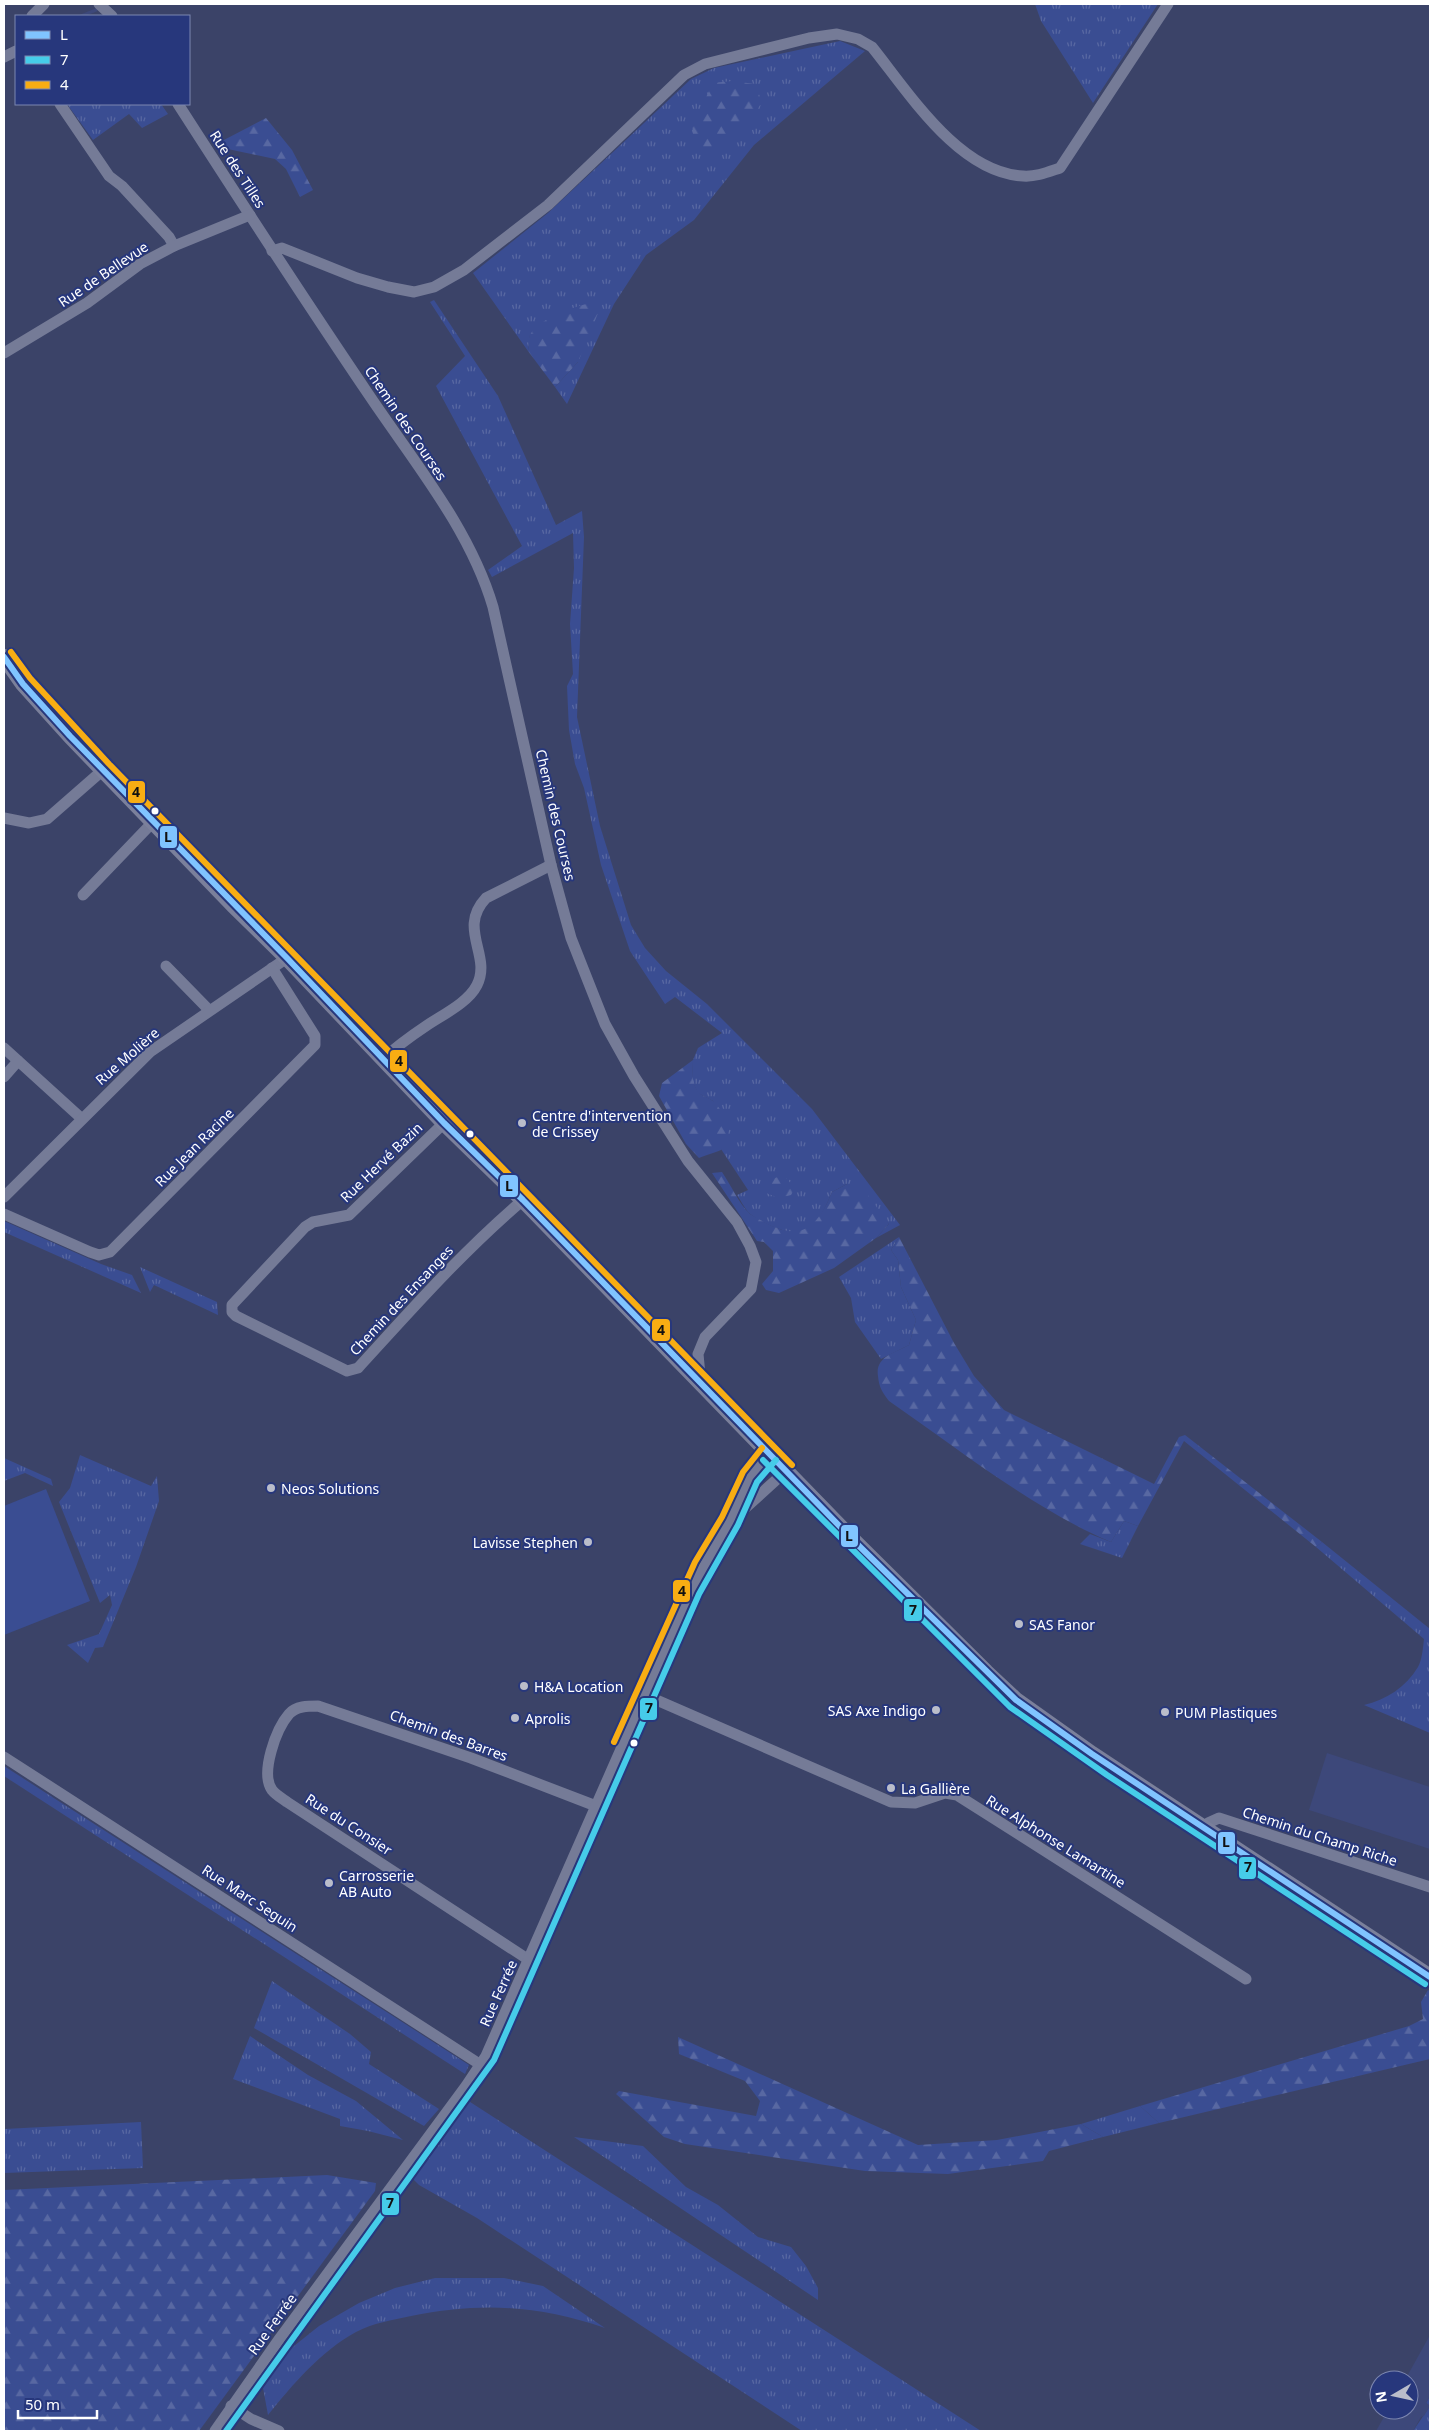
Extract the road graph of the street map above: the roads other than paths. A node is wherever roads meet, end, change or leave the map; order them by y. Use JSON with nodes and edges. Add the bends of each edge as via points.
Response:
{"nodes":[{"id":1,"x":44,"y":4,"type":"edge"},
{"id":2,"x":98,"y":4,"type":"edge"},
{"id":3,"x":1168,"y":4,"type":"edge"},
{"id":4,"x":32,"y":15,"type":"edge"},
{"id":5,"x":111,"y":15,"type":"edge"},
{"id":6,"x":61,"y":105,"type":"edge"},
{"id":7,"x":179,"y":105,"type":"edge"},
{"id":8,"x":250,"y":215,"type":"junction"},
{"id":9,"x":174,"y":246,"type":"junction"},
{"id":10,"x":272,"y":251,"type":"junction"},
{"id":11,"x":4,"y":353,"type":"edge"},
{"id":12,"x":4,"y":657,"type":"edge"},
{"id":13,"x":103,"y":770,"type":"junction"},
{"id":14,"x":4,"y":818,"type":"edge"},
{"id":15,"x":154,"y":821,"type":"junction"},
{"id":16,"x":550,"y":865,"type":"junction"},
{"id":17,"x":83,"y":895,"type":"dead end"},
{"id":18,"x":287,"y":958,"type":"junction"},
{"id":19,"x":166,"y":966,"type":"dead end"},
{"id":20,"x":272,"y":968,"type":"junction"},
{"id":21,"x":209,"y":1010,"type":"junction"},
{"id":22,"x":4,"y":1048,"type":"edge"},
{"id":23,"x":383,"y":1059,"type":"junction"},
{"id":24,"x":18,"y":1061,"type":"junction"},
{"id":25,"x":4,"y":1077,"type":"edge"},
{"id":26,"x":82,"y":1118,"type":"junction"},
{"id":27,"x":444,"y":1123,"type":"junction"},
{"id":28,"x":4,"y":1197,"type":"edge"},
{"id":29,"x":523,"y":1200,"type":"junction"},
{"id":30,"x":4,"y":1214,"type":"edge"},
{"id":31,"x":288,"y":1341,"type":"joint"},
{"id":32,"x":697,"y":1379,"type":"junction"},
{"id":33,"x":769,"y":1454,"type":"junction"},
{"id":34,"x":786,"y":1471,"type":"junction"},
{"id":35,"x":730,"y":1521,"type":"junction"},
{"id":36,"x":645,"y":1695,"type":"junction"},
{"id":37,"x":290,"y":1713,"type":"joint"},
{"id":38,"x":4,"y":1757,"type":"edge"},
{"id":39,"x":596,"y":1806,"type":"junction"},
{"id":40,"x":1206,"y":1830,"type":"junction"},
{"id":41,"x":1430,"y":1887,"type":"edge"},
{"id":42,"x":530,"y":1960,"type":"junction"},
{"id":43,"x":1430,"y":1977,"type":"edge"},
{"id":44,"x":1246,"y":1979,"type":"dead end"},
{"id":45,"x":481,"y":2065,"type":"junction"},
{"id":46,"x":231,"y":2406,"type":"junction"},
{"id":47,"x":215,"y":2431,"type":"edge"},
{"id":48,"x":279,"y":2431,"type":"edge"}],
"edges":[{"from":1,"to":4,"type":"street"},
{"from":2,"to":5,"type":"street"},
{"from":3,"to":10,"type":"street","via":[[1060,168],[1039,175],[1023,176],[995,170],[970,156],[947,137],[872,47],[858,38],[837,34],[720,59],[684,75],[548,205],[464,270],[434,287],[414,292],[357,278],[282,248]]},
{"from":6,"to":9,"type":"street","via":[[109,176],[169,236]]},
{"from":7,"to":8,"type":"street","name":"Rue des Tilles"},
{"from":8,"to":9,"type":"street","name":"Rue de Bellevue"},
{"from":8,"to":10,"type":"street","name":"Rue des Tilles"},
{"from":9,"to":11,"type":"street","name":"Rue de Bellevue","via":[[140,264],[79,308]]},
{"from":10,"to":16,"type":"street","name":"Chemin des Courses","via":[[439,499],[484,576],[494,607]]},
{"from":12,"to":13,"type":"street","via":[[24,684]]},
{"from":13,"to":14,"type":"street","via":[[47,819],[29,823]]},
{"from":13,"to":15,"type":"street"},
{"from":15,"to":17,"type":"street"},
{"from":15,"to":18,"type":"street"},
{"from":16,"to":23,"type":"street","via":[[486,898],[479,906],[473,924],[480,966],[478,984],[454,1007]]},
{"from":16,"to":32,"type":"street","name":"Chemin des Courses","via":[[572,938],[605,1024],[688,1161],[737,1222],[756,1262],[756,1272],[747,1295],[705,1337],[698,1354],[700,1375]]},
{"from":18,"to":20,"type":"street","name":"Rue Molière"},
{"from":18,"to":23,"type":"street"},
{"from":19,"to":21,"type":"street"},
{"from":20,"to":21,"type":"street","name":"Rue Molière"},
{"from":20,"to":30,"type":"street","name":"Rue Jean Racine","via":[[315,1036],[316,1045],[110,1252],[99,1255],[90,1252]]},
{"from":21,"to":26,"type":"street","name":"Rue Molière","via":[[150,1052]]},
{"from":22,"to":24,"type":"street"},
{"from":23,"to":27,"type":"street"},
{"from":24,"to":25,"type":"street"},
{"from":24,"to":26,"type":"street"},
{"from":26,"to":28,"type":"street","name":"Rue Molière"},
{"from":27,"to":29,"type":"street"},
{"from":27,"to":31,"type":"street","name":"Rue Hervé Bazin","via":[[349,1215],[313,1222],[305,1227],[232,1305],[236,1316]]},
{"from":29,"to":31,"type":"street","name":"Chemin des Ensanges","via":[[426,1294],[358,1368],[347,1370]]},
{"from":29,"to":32,"type":"street"},
{"from":32,"to":33,"type":"street"},
{"from":33,"to":34,"type":"street"},
{"from":33,"to":35,"type":"street","name":"Rue Ferrée","via":[[750,1477]]},
{"from":34,"to":35,"type":"street","name":"Rue Ferrée"},
{"from":34,"to":40,"type":"street","via":[[1016,1700]]},
{"from":35,"to":36,"type":"street","name":"Rue Ferrée","via":[[691,1590]]},
{"from":36,"to":39,"type":"street","name":"Rue Ferrée"},
{"from":36,"to":44,"type":"street","name":"Rue Alphonse Lamartine","via":[[891,1802],[915,1803],[945,1793],[957,1795]]},
{"from":37,"to":39,"type":"street","name":"Chemin des Barres","via":[[302,1707],[318,1706],[340,1712]]},
{"from":37,"to":42,"type":"street","name":"Rue du Consier","via":[[276,1736],[269,1760],[267,1777],[272,1790]]},
{"from":38,"to":45,"type":"street","name":"Rue Marc Seguin"},
{"from":39,"to":42,"type":"street","name":"Rue Ferrée"},
{"from":40,"to":41,"type":"street","name":"Chemin du Champ Riche","via":[[1208,1823],[1219,1818]]},
{"from":40,"to":43,"type":"street"},
{"from":42,"to":45,"type":"street","name":"Rue Ferrée"},
{"from":45,"to":46,"type":"street","name":"Rue Ferrée"},
{"from":46,"to":47,"type":"street","name":"Rue Ferrée"},
{"from":46,"to":48,"type":"street","via":[[251,2420]]}]}
